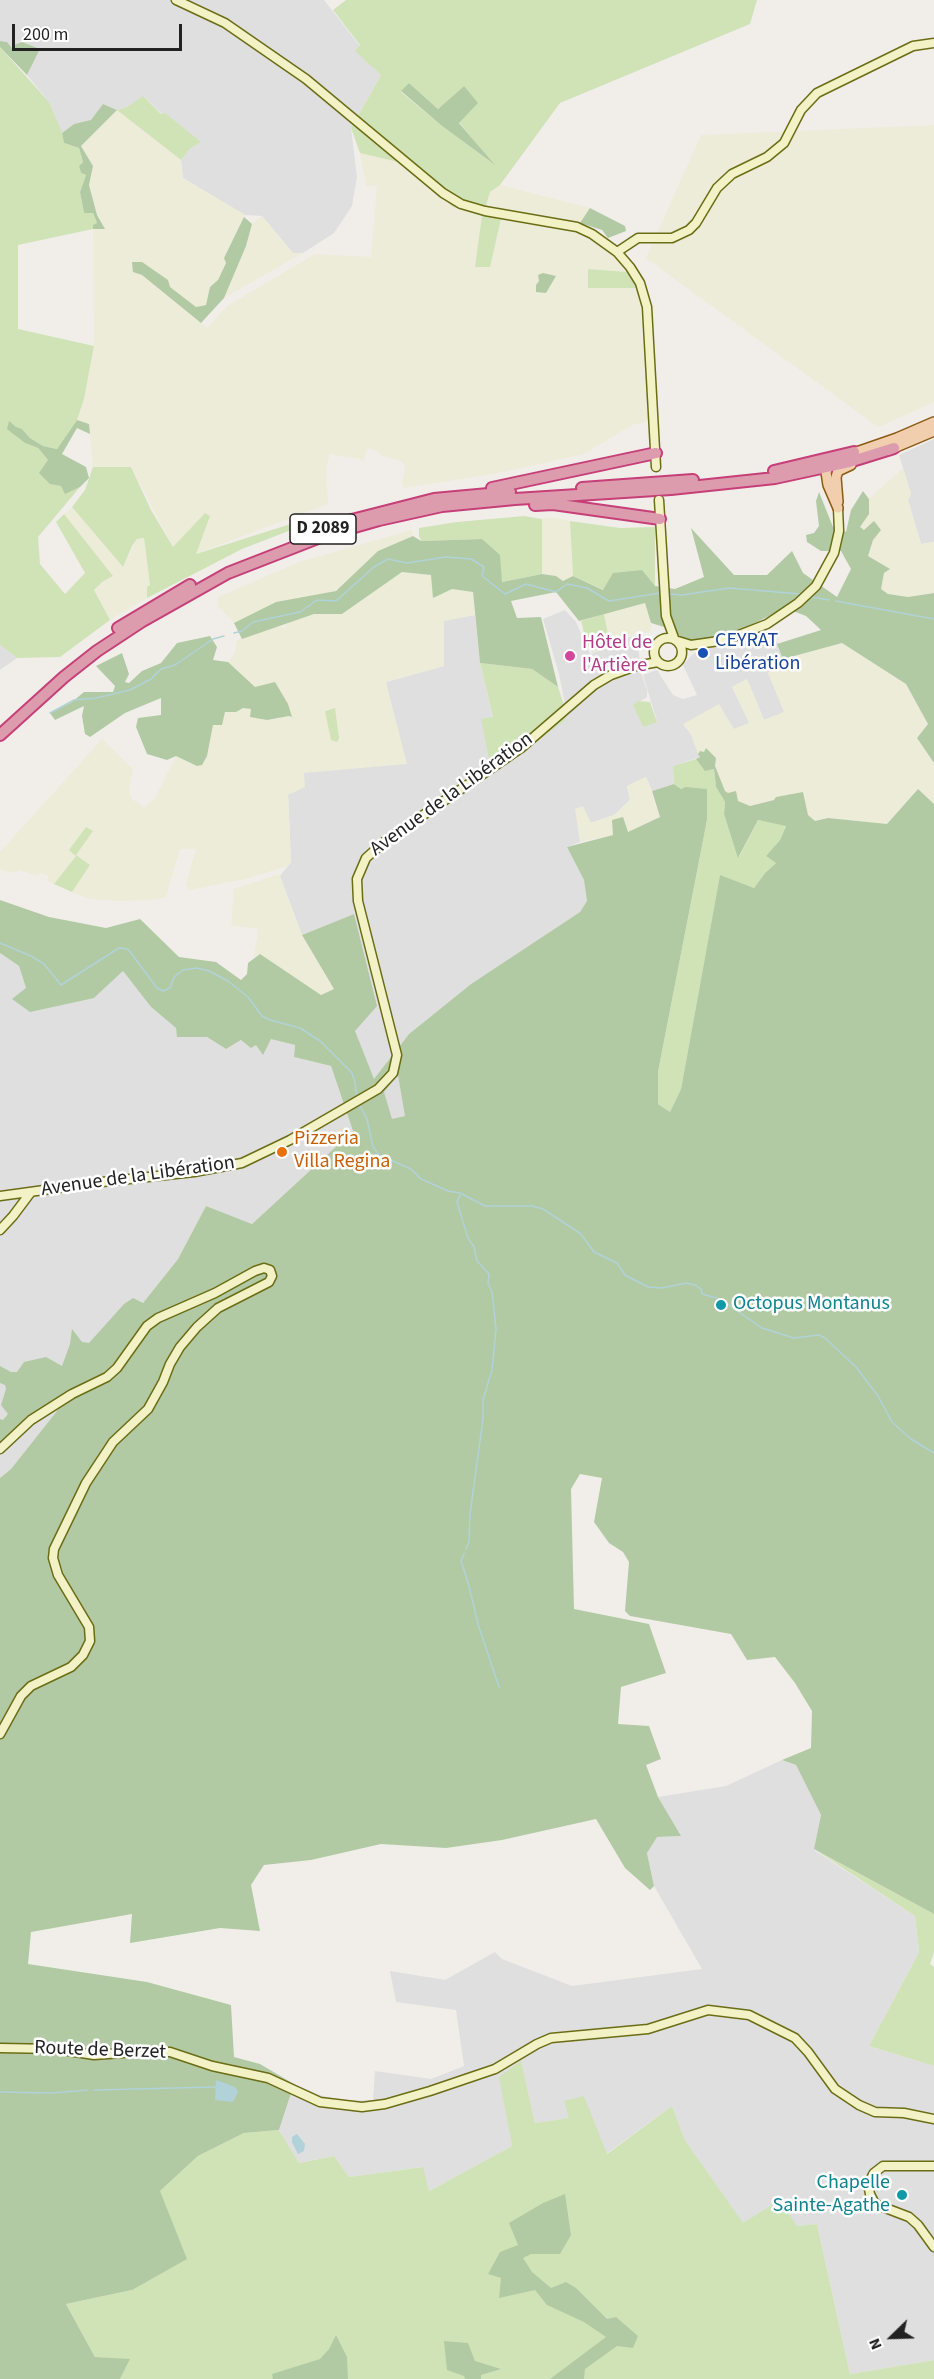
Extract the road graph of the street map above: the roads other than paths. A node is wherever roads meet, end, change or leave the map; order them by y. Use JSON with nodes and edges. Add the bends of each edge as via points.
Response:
{"nodes":[{"id":1,"x":176,"y":0,"type":"edge"},
{"id":2,"x":934,"y":43,"type":"edge"},
{"id":3,"x":617,"y":252,"type":"junction"},
{"id":4,"x":934,"y":422,"type":"edge"},
{"id":5,"x":934,"y":431,"type":"edge"},
{"id":6,"x":894,"y":448,"type":"junction"},
{"id":7,"x":854,"y":452,"type":"junction"},
{"id":8,"x":656,"y":453,"type":"junction"},
{"id":9,"x":656,"y":467,"type":"dead end"},
{"id":10,"x":826,"y":467,"type":"junction"},
{"id":11,"x":659,"y":500,"type":"dead end"},
{"id":12,"x":438,"y":503,"type":"junction"},
{"id":13,"x":838,"y":508,"type":"junction"},
{"id":14,"x":660,"y":519,"type":"junction"},
{"id":15,"x":666,"y":616,"type":"junction"},
{"id":16,"x":659,"y":640,"type":"junction"},
{"id":17,"x":676,"y":640,"type":"junction"},
{"id":18,"x":712,"y":644,"type":"junction"},
{"id":19,"x":654,"y":650,"type":"junction"},
{"id":20,"x":681,"y":657,"type":"junction"},
{"id":21,"x":658,"y":662,"type":"junction"},
{"id":22,"x":636,"y":666,"type":"junction"},
{"id":23,"x":0,"y":725,"type":"edge"},
{"id":24,"x":0,"y":735,"type":"edge"},
{"id":25,"x":31,"y":1192,"type":"junction"},
{"id":26,"x":10,"y":1195,"type":"junction"},
{"id":27,"x":0,"y":1196,"type":"edge"},
{"id":28,"x":17,"y":1211,"type":"junction"},
{"id":29,"x":0,"y":1230,"type":"edge"},
{"id":30,"x":0,"y":1449,"type":"edge"},
{"id":31,"x":0,"y":1734,"type":"edge"},
{"id":32,"x":0,"y":2048,"type":"edge"},
{"id":33,"x":934,"y":2119,"type":"edge"},
{"id":34,"x":934,"y":2166,"type":"edge"},
{"id":35,"x":934,"y":2247,"type":"edge"}],
"edges":[{"from":1,"to":3,"type":"street","via":[[225,23],[289,67],[461,204],[577,227]]},
{"from":2,"to":3,"type":"street","via":[[913,46],[817,93],[801,110],[784,144],[732,174],[717,188],[689,230],[672,238],[638,238]]},
{"from":3,"to":8,"type":"street","via":[[640,283],[647,306]]},
{"from":4,"to":7,"type":"main road","number":"D 2089"},
{"from":5,"to":6,"type":"main road","number":"D 2089"},
{"from":6,"to":10,"type":"highway","number":"D 2089"},
{"from":6,"to":13,"type":"main road","via":[[838,471]]},
{"from":7,"to":10,"type":"main road"},
{"from":7,"to":12,"type":"highway","number":"D 2089","via":[[736,477]]},
{"from":8,"to":9,"type":"street"},
{"from":8,"to":12,"type":"highway"},
{"from":10,"to":12,"type":"highway","number":"D 2089","via":[[737,483]]},
{"from":10,"to":13,"type":"main road","via":[[828,485]]},
{"from":11,"to":14,"type":"street"},
{"from":12,"to":14,"type":"highway","via":[[553,504]]},
{"from":12,"to":23,"type":"highway","number":"D 2089","via":[[380,512],[321,529],[244,559],[175,593],[93,646]]},
{"from":12,"to":24,"type":"highway","number":"D 2089","via":[[323,536],[228,573],[97,651]]},
{"from":13,"to":18,"type":"street","via":[[838,540],[816,585],[767,624]]},
{"from":14,"to":15,"type":"street"},
{"from":15,"to":16,"type":"street"},
{"from":15,"to":17,"type":"street"},
{"from":16,"to":17,"type":"street"},
{"from":16,"to":19,"type":"street"},
{"from":17,"to":18,"type":"street","via":[[692,645]]},
{"from":17,"to":20,"type":"street","via":[[683,650]]},
{"from":18,"to":20,"type":"street"},
{"from":19,"to":21,"type":"street"},
{"from":19,"to":22,"type":"street","name":"Avenue de la Libération"},
{"from":20,"to":21,"type":"street","via":[[674,665]]},
{"from":21,"to":22,"type":"street","name":"Avenue de la Libération"},
{"from":22,"to":25,"type":"street","name":"Avenue de la Libération","via":[[594,685],[521,748],[366,858],[357,879],[358,901],[397,1055],[393,1073],[378,1089],[266,1152],[232,1166]]},
{"from":25,"to":26,"type":"street","name":"Avenue de la Libération"},
{"from":25,"to":28,"type":"street"},
{"from":26,"to":27,"type":"street","name":"Avenue de la Libération"},
{"from":26,"to":28,"type":"street"},
{"from":28,"to":29,"type":"street"},
{"from":30,"to":31,"type":"street","via":[[31,1419],[107,1377],[147,1326],[158,1318],[255,1271],[270,1270],[269,1282],[218,1308],[197,1327],[180,1347],[148,1409],[113,1442],[86,1483],[53,1558],[58,1575],[89,1627],[90,1641],[71,1667],[32,1686],[21,1696]]},
{"from":32,"to":33,"type":"street","name":"Route de Berzet","via":[[56,2049],[94,2055],[170,2052],[268,2078],[321,2102],[362,2107],[385,2104],[495,2069],[551,2038],[648,2029],[708,2010],[749,2015],[788,2033],[801,2042],[835,2089],[859,2106],[875,2112]]},
{"from":34,"to":35,"type":"street","via":[[884,2166],[870,2178],[868,2190],[875,2204],[909,2217]]}]}
